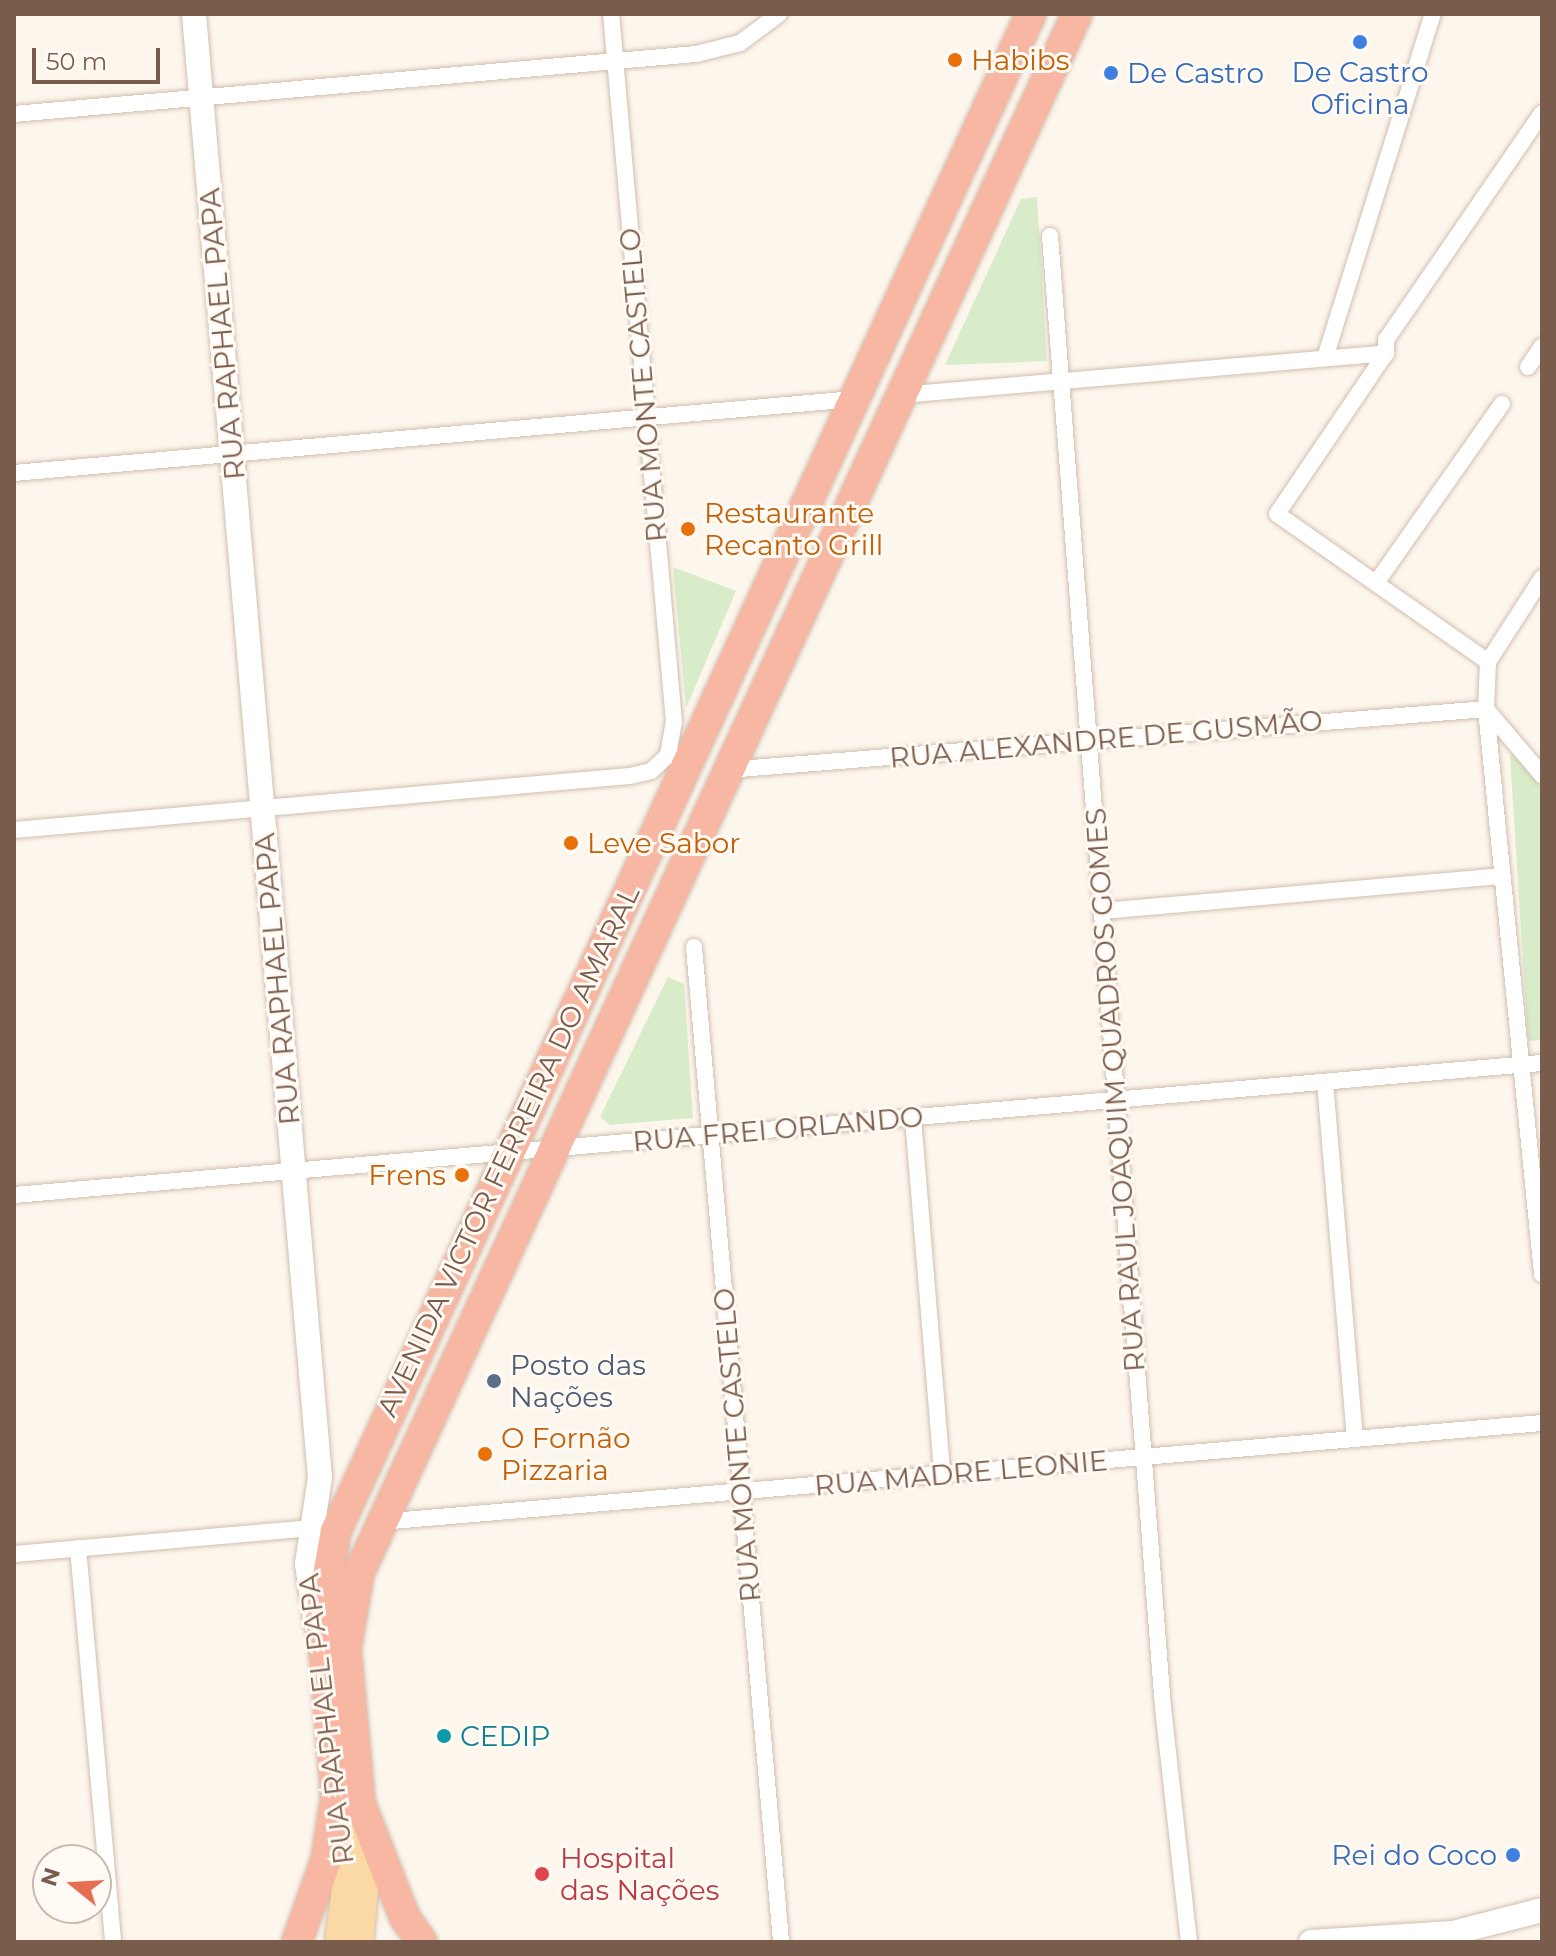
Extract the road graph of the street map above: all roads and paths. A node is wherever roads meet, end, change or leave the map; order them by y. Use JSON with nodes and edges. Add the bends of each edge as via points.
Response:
{"nodes":[{"id":1,"x":194,"y":14,"type":"edge"},
{"id":2,"x":611,"y":14,"type":"edge"},
{"id":3,"x":779,"y":14,"type":"edge"},
{"id":4,"x":1031,"y":14,"type":"edge"},
{"id":5,"x":1077,"y":14,"type":"edge"},
{"id":6,"x":1433,"y":14,"type":"edge"},
{"id":7,"x":615,"y":61,"type":"junction"},
{"id":8,"x":201,"y":97,"type":"junction"},
{"id":9,"x":1542,"y":113,"type":"edge"},
{"id":10,"x":14,"y":114,"type":"edge"},
{"id":11,"x":1050,"y":236,"type":"dead end"},
{"id":12,"x":1542,"y":346,"type":"edge"},
{"id":13,"x":1386,"y":353,"type":"junction"},
{"id":14,"x":1325,"y":358,"type":"junction"},
{"id":15,"x":1528,"y":367,"type":"dead end"},
{"id":16,"x":1060,"y":381,"type":"junction"},
{"id":17,"x":900,"y":395,"type":"junction"},
{"id":18,"x":854,"y":399,"type":"junction"},
{"id":19,"x":1502,"y":404,"type":"dead end"},
{"id":20,"x":644,"y":418,"type":"junction"},
{"id":21,"x":232,"y":454,"type":"junction"},
{"id":22,"x":14,"y":473,"type":"edge"},
{"id":23,"x":1542,"y":578,"type":"edge"},
{"id":24,"x":1376,"y":583,"type":"junction"},
{"id":25,"x":1488,"y":662,"type":"junction"},
{"id":26,"x":1486,"y":709,"type":"junction"},
{"id":27,"x":1088,"y":741,"type":"junction"},
{"id":28,"x":727,"y":770,"type":"junction"},
{"id":29,"x":1542,"y":775,"type":"edge"},
{"id":30,"x":262,"y":808,"type":"junction"},
{"id":31,"x":14,"y":830,"type":"edge"},
{"id":32,"x":1501,"y":876,"type":"junction"},
{"id":33,"x":1102,"y":911,"type":"junction"},
{"id":34,"x":694,"y":947,"type":"dead end"},
{"id":35,"x":1542,"y":1063,"type":"edge"},
{"id":36,"x":1522,"y":1065,"type":"junction"},
{"id":37,"x":1325,"y":1082,"type":"junction"},
{"id":38,"x":1119,"y":1100,"type":"junction"},
{"id":39,"x":913,"y":1118,"type":"junction"},
{"id":40,"x":707,"y":1135,"type":"junction"},
{"id":41,"x":552,"y":1149,"type":"junction"},
{"id":42,"x":508,"y":1152,"type":"junction"},
{"id":43,"x":293,"y":1171,"type":"junction"},
{"id":44,"x":14,"y":1195,"type":"edge"},
{"id":45,"x":1542,"y":1274,"type":"edge"},
{"id":46,"x":1542,"y":1423,"type":"edge"},
{"id":47,"x":1355,"y":1439,"type":"junction"},
{"id":48,"x":1143,"y":1457,"type":"junction"},
{"id":49,"x":942,"y":1474,"type":"junction"},
{"id":50,"x":357,"y":1480,"type":"junction"},
{"id":51,"x":320,"y":1483,"type":"junction"},
{"id":52,"x":741,"y":1491,"type":"junction"},
{"id":53,"x":379,"y":1522,"type":"junction"},
{"id":54,"x":313,"y":1528,"type":"junction"},
{"id":55,"x":78,"y":1548,"type":"junction"},
{"id":56,"x":14,"y":1554,"type":"edge"},
{"id":57,"x":347,"y":1625,"type":"joint"},
{"id":58,"x":321,"y":1643,"type":"junction"},
{"id":59,"x":348,"y":1799,"type":"junction"},
{"id":60,"x":1542,"y":1910,"type":"edge"},
{"id":61,"x":1453,"y":1933,"type":"junction"},
{"id":62,"x":113,"y":1942,"type":"edge"},
{"id":63,"x":297,"y":1942,"type":"edge"},
{"id":64,"x":338,"y":1942,"type":"edge"},
{"id":65,"x":360,"y":1942,"type":"edge"},
{"id":66,"x":422,"y":1942,"type":"edge"},
{"id":67,"x":781,"y":1942,"type":"edge"},
{"id":68,"x":1189,"y":1942,"type":"edge"},
{"id":69,"x":1311,"y":1942,"type":"edge"},
{"id":70,"x":1411,"y":1942,"type":"edge"}],
"edges":[{"from":1,"to":8,"type":"street","name":"RUA RAPHAEL PAPA"},
{"from":2,"to":7,"type":"street","name":"RUA MONTE CASTELO"},
{"from":3,"to":7,"type":"street","via":[[740,43],[720,50]]},
{"from":4,"to":18,"type":"highway","name":"AVENIDA VICTOR FERREIRA DO AMARAL"},
{"from":5,"to":17,"type":"highway","name":"AVENIDA VICTOR FERREIRA DO AMARAL"},
{"from":6,"to":14,"type":"street"},
{"from":7,"to":8,"type":"street"},
{"from":7,"to":20,"type":"street","name":"RUA MONTE CASTELO"},
{"from":8,"to":10,"type":"street"},
{"from":8,"to":21,"type":"street","name":"RUA RAPHAEL PAPA"},
{"from":9,"to":13,"type":"street","via":[[1386,340]]},
{"from":11,"to":16,"type":"street","name":"RUA RAUL JOAQUIM QUADROS GOMES"},
{"from":12,"to":15,"type":"street"},
{"from":13,"to":14,"type":"street"},
{"from":13,"to":24,"type":"street","via":[[1277,514]]},
{"from":14,"to":16,"type":"street"},
{"from":16,"to":17,"type":"street"},
{"from":16,"to":27,"type":"street","name":"RUA RAUL JOAQUIM QUADROS GOMES"},
{"from":17,"to":28,"type":"highway","name":"AVENIDA VICTOR FERREIRA DO AMARAL"},
{"from":18,"to":20,"type":"street"},
{"from":18,"to":42,"type":"highway","name":"AVENIDA VICTOR FERREIRA DO AMARAL"},
{"from":19,"to":24,"type":"street"},
{"from":20,"to":21,"type":"street"},
{"from":20,"to":30,"type":"street","name":"RUA MONTE CASTELO","via":[[674,722],[668,755],[651,771],[630,776]]},
{"from":21,"to":22,"type":"street"},
{"from":21,"to":30,"type":"street","name":"RUA RAPHAEL PAPA"},
{"from":23,"to":25,"type":"street"},
{"from":24,"to":25,"type":"street"},
{"from":25,"to":26,"type":"street"},
{"from":26,"to":27,"type":"street","name":"RUA ALEXANDRE DE GUSMÃO"},
{"from":26,"to":29,"type":"street"},
{"from":26,"to":32,"type":"street"},
{"from":27,"to":28,"type":"street","name":"RUA ALEXANDRE DE GUSMÃO"},
{"from":27,"to":33,"type":"street","name":"RUA RAUL JOAQUIM QUADROS GOMES"},
{"from":28,"to":41,"type":"highway","name":"AVENIDA VICTOR FERREIRA DO AMARAL"},
{"from":30,"to":31,"type":"street"},
{"from":30,"to":43,"type":"street","name":"RUA RAPHAEL PAPA"},
{"from":32,"to":33,"type":"street"},
{"from":32,"to":36,"type":"street"},
{"from":33,"to":38,"type":"street","name":"RUA RAUL JOAQUIM QUADROS GOMES"},
{"from":34,"to":40,"type":"street","name":"RUA MONTE CASTELO"},
{"from":35,"to":36,"type":"street","name":"RUA FREI ORLANDO"},
{"from":36,"to":37,"type":"street","name":"RUA FREI ORLANDO"},
{"from":36,"to":45,"type":"street"},
{"from":37,"to":38,"type":"street","name":"RUA FREI ORLANDO"},
{"from":37,"to":47,"type":"street"},
{"from":38,"to":39,"type":"street","name":"RUA FREI ORLANDO"},
{"from":38,"to":48,"type":"street","name":"RUA RAUL JOAQUIM QUADROS GOMES"},
{"from":39,"to":40,"type":"street","name":"RUA FREI ORLANDO"},
{"from":39,"to":49,"type":"street"},
{"from":40,"to":41,"type":"street","name":"RUA FREI ORLANDO"},
{"from":40,"to":52,"type":"street","name":"RUA MONTE CASTELO"},
{"from":41,"to":42,"type":"street","name":"RUA FREI ORLANDO"},
{"from":41,"to":53,"type":"highway","name":"AVENIDA VICTOR FERREIRA DO AMARAL"},
{"from":42,"to":43,"type":"street","name":"RUA FREI ORLANDO"},
{"from":42,"to":50,"type":"highway","name":"AVENIDA VICTOR FERREIRA DO AMARAL"},
{"from":43,"to":44,"type":"street","name":"RUA FREI ORLANDO"},
{"from":43,"to":51,"type":"street","name":"RUA RAPHAEL PAPA"},
{"from":46,"to":47,"type":"street","name":"RUA MADRE LEONIE"},
{"from":47,"to":48,"type":"street","name":"RUA MADRE LEONIE"},
{"from":48,"to":49,"type":"street","name":"RUA MADRE LEONIE"},
{"from":48,"to":68,"type":"street","name":"RUA RAUL JOAQUIM QUADROS GOMES"},
{"from":49,"to":52,"type":"street","name":"RUA MADRE LEONIE"},
{"from":50,"to":51,"type":"street","via":[[351,1490],[341,1491]]},
{"from":50,"to":58,"type":"highway","name":"AVENIDA VICTOR FERREIRA DO AMARAL","via":[[327,1560]]},
{"from":51,"to":54,"type":"street","name":"RUA RAPHAEL PAPA"},
{"from":52,"to":53,"type":"street","name":"RUA MADRE LEONIE"},
{"from":52,"to":67,"type":"street","name":"RUA MONTE CASTELO"},
{"from":53,"to":57,"type":"highway","name":"AVENIDA VICTOR FERREIRA DO AMARAL"},
{"from":54,"to":55,"type":"street"},
{"from":54,"to":58,"type":"street","name":"RUA RAPHAEL PAPA","via":[[308,1584]]},
{"from":55,"to":56,"type":"street"},
{"from":55,"to":62,"type":"street"},
{"from":57,"to":59,"type":"highway","name":"RUA RAPHAEL PAPA"},
{"from":58,"to":59,"type":"highway","name":"RUA RAPHAEL PAPA"},
{"from":59,"to":63,"type":"highway"},
{"from":59,"to":64,"type":"main road","name":"RUA RAPHAEL PAPA"},
{"from":59,"to":65,"type":"main road","name":"RUA RAPHAEL PAPA","via":[[366,1879]]},
{"from":59,"to":66,"type":"highway"},
{"from":60,"to":61,"type":"street"},
{"from":61,"to":69,"type":"street"},
{"from":61,"to":70,"type":"street"}]}
